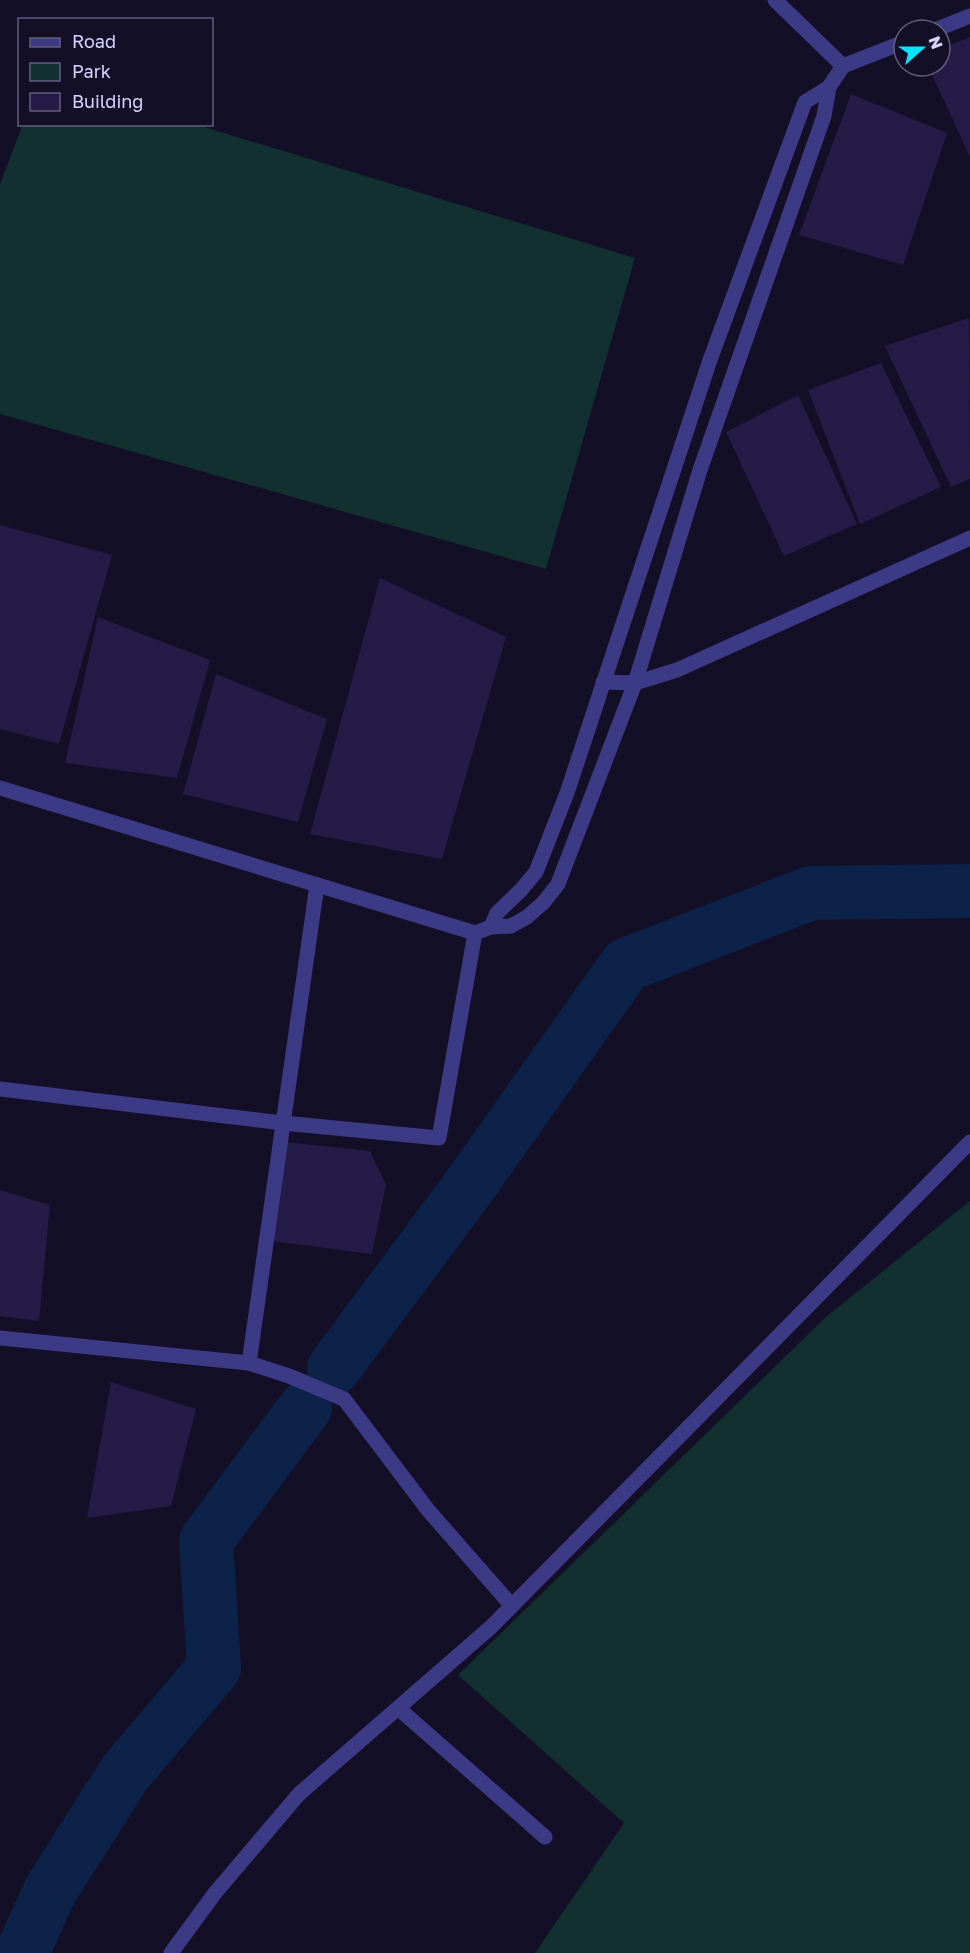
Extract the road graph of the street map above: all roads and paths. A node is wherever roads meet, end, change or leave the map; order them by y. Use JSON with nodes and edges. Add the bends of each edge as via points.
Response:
{"nodes":[{"id":1,"x":775,"y":0,"type":"edge"},
{"id":2,"x":970,"y":16,"type":"edge"},
{"id":3,"x":952,"y":23,"type":"edge"},
{"id":4,"x":892,"y":47,"type":"edge"},
{"id":5,"x":843,"y":66,"type":"junction"},
{"id":6,"x":829,"y":87,"type":"junction"},
{"id":7,"x":970,"y":538,"type":"edge"},
{"id":8,"x":603,"y":682,"type":"junction"},
{"id":9,"x":635,"y":683,"type":"junction"},
{"id":10,"x":0,"y":788,"type":"edge"},
{"id":11,"x":317,"y":885,"type":"junction"},
{"id":12,"x":491,"y":927,"type":"junction"},
{"id":13,"x":475,"y":933,"type":"junction"},
{"id":14,"x":0,"y":1089,"type":"edge"},
{"id":15,"x":283,"y":1123,"type":"junction"},
{"id":16,"x":970,"y":1142,"type":"edge"},
{"id":17,"x":0,"y":1338,"type":"edge"},
{"id":18,"x":249,"y":1363,"type":"junction"},
{"id":19,"x":512,"y":1606,"type":"junction"},
{"id":20,"x":398,"y":1708,"type":"junction"},
{"id":21,"x":545,"y":1837,"type":"dead end"},
{"id":22,"x":171,"y":1953,"type":"edge"}],
"edges":[{"from":1,"to":5,"type":"street"},
{"from":2,"to":3,"type":"street"},
{"from":4,"to":5,"type":"street"},
{"from":5,"to":6,"type":"street"},
{"from":6,"to":8,"type":"street","via":[[805,102],[710,360]]},
{"from":6,"to":9,"type":"street","via":[[824,116],[700,470]]},
{"from":7,"to":9,"type":"street","via":[[677,670]]},
{"from":8,"to":9,"type":"street"},
{"from":8,"to":12,"type":"street","via":[[536,872],[497,913]]},
{"from":9,"to":12,"type":"street","via":[[558,884],[527,917],[511,926]]},
{"from":10,"to":11,"type":"street"},
{"from":11,"to":13,"type":"street"},
{"from":11,"to":15,"type":"street"},
{"from":12,"to":13,"type":"street"},
{"from":13,"to":15,"type":"street","via":[[440,1138]]},
{"from":14,"to":15,"type":"street"},
{"from":15,"to":18,"type":"street"},
{"from":16,"to":19,"type":"street"},
{"from":17,"to":18,"type":"street"},
{"from":18,"to":19,"type":"street","via":[[344,1399],[428,1510]]},
{"from":19,"to":20,"type":"street"},
{"from":20,"to":21,"type":"street"},
{"from":20,"to":22,"type":"street","via":[[299,1794],[215,1893]]}]}
